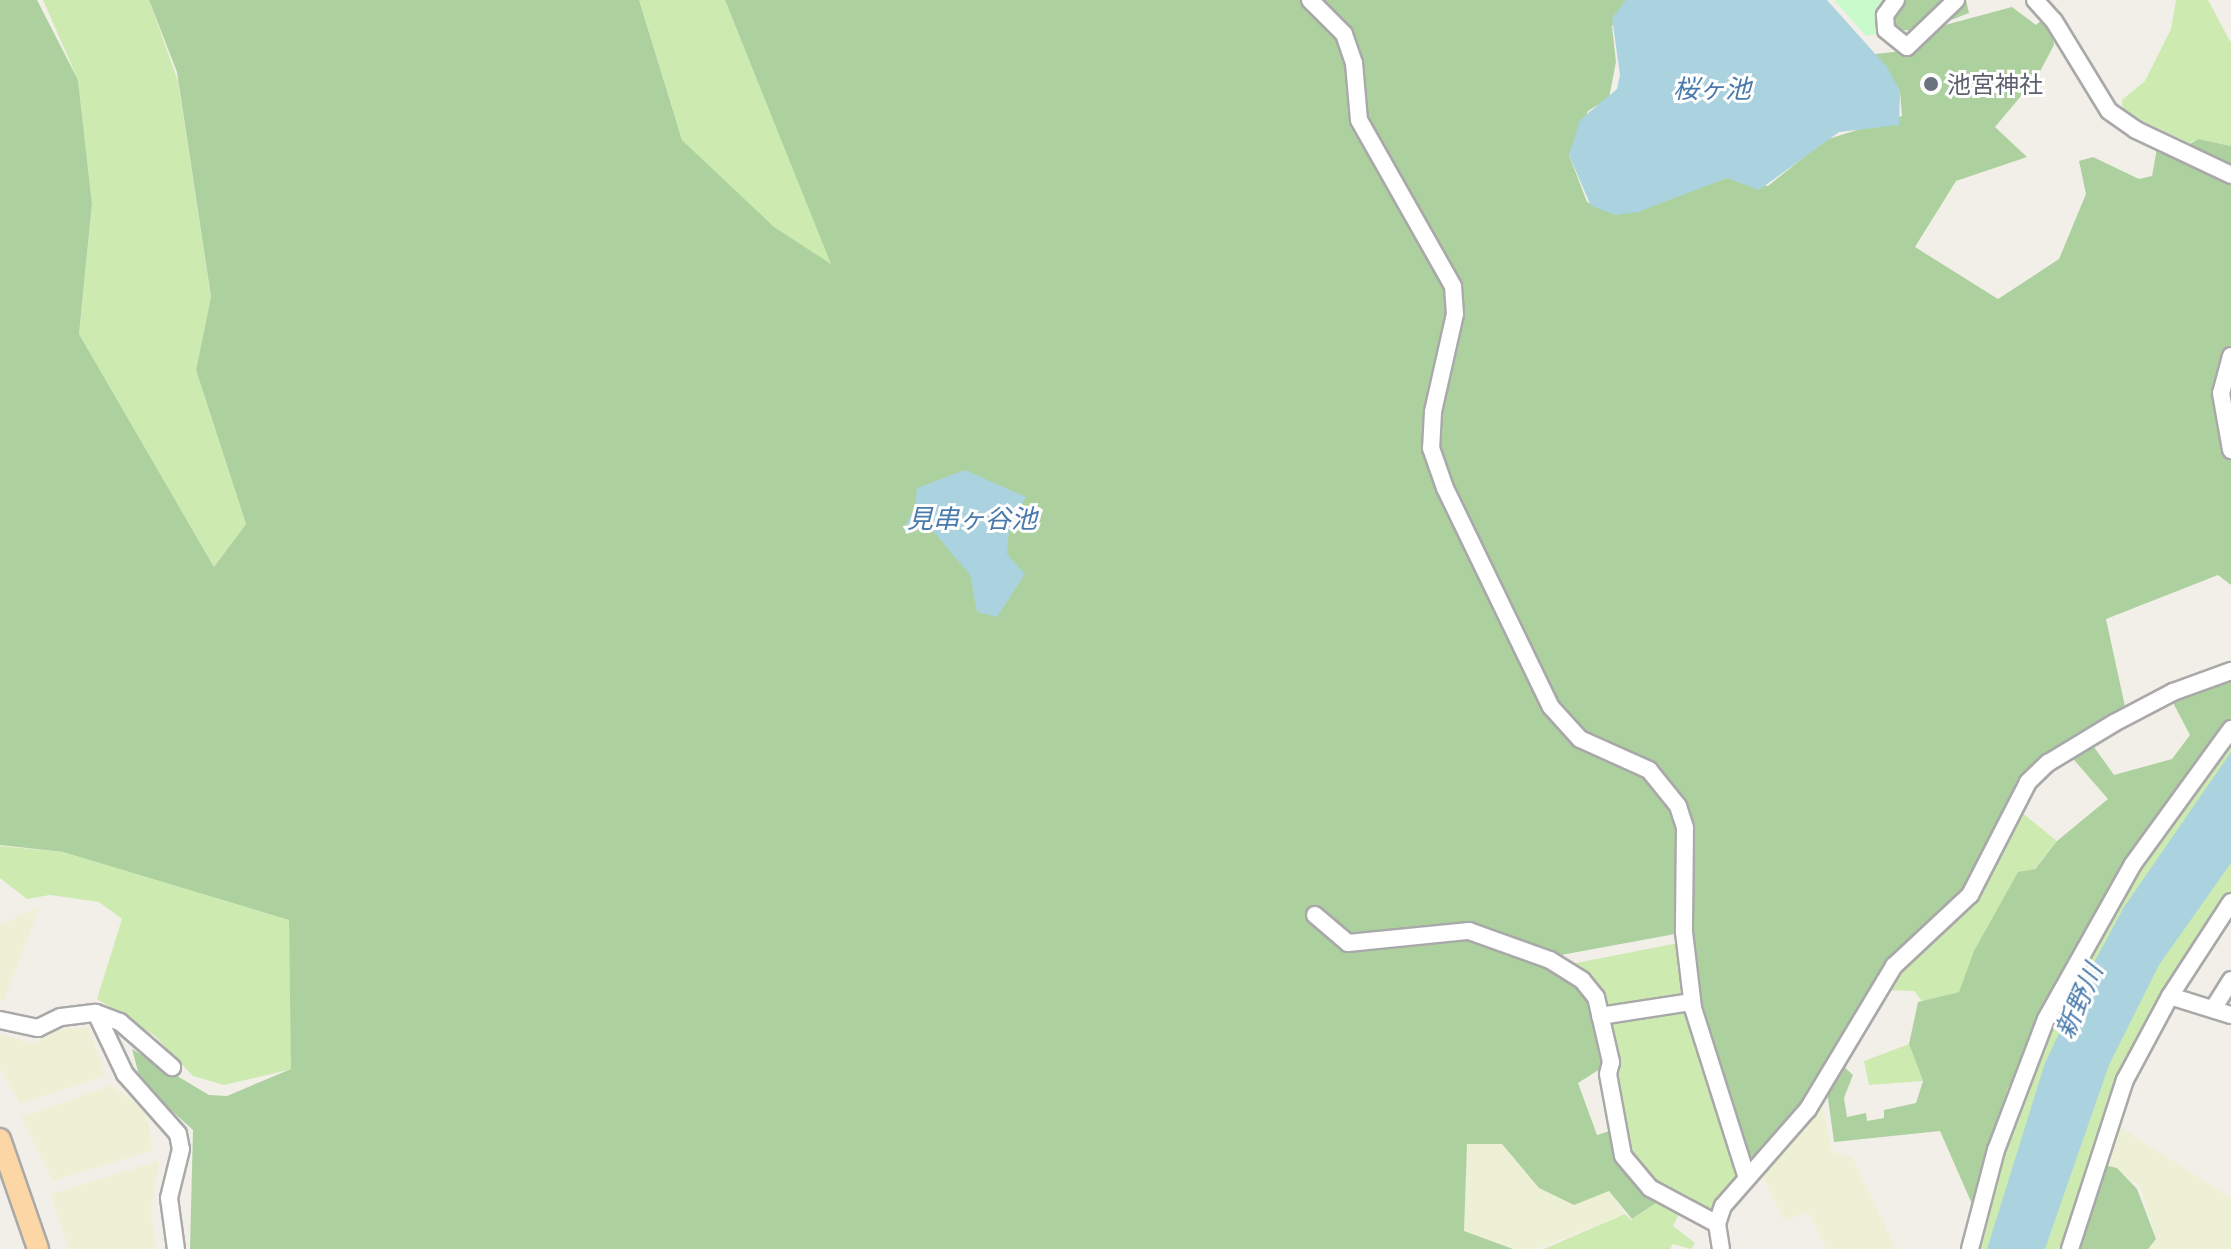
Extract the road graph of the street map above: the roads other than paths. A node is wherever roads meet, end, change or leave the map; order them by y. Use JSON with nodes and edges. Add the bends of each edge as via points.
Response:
{"nodes":[{"id":1,"x":1310,"y":0,"type":"edge"},
{"id":2,"x":1896,"y":0,"type":"edge"},
{"id":3,"x":1956,"y":0,"type":"edge"},
{"id":4,"x":2035,"y":0,"type":"edge"},
{"id":5,"x":2231,"y":175,"type":"edge"},
{"id":6,"x":2231,"y":356,"type":"edge"},
{"id":7,"x":2231,"y":450,"type":"edge"},
{"id":8,"x":2231,"y":671,"type":"edge"},
{"id":9,"x":2231,"y":729,"type":"edge"},
{"id":10,"x":2231,"y":902,"type":"edge"},
{"id":11,"x":1315,"y":915,"type":"dead end"},
{"id":12,"x":2231,"y":980,"type":"edge"},
{"id":13,"x":2170,"y":996,"type":"junction"},
{"id":14,"x":1692,"y":1002,"type":"junction"},
{"id":15,"x":2213,"y":1009,"type":"junction"},
{"id":16,"x":96,"y":1013,"type":"junction"},
{"id":17,"x":2231,"y":1015,"type":"edge"},
{"id":18,"x":1600,"y":1016,"type":"junction"},
{"id":19,"x":0,"y":1020,"type":"edge"},
{"id":20,"x":172,"y":1067,"type":"dead end"},
{"id":21,"x":0,"y":1139,"type":"edge"},
{"id":22,"x":1747,"y":1178,"type":"junction"},
{"id":23,"x":1717,"y":1224,"type":"junction"},
{"id":24,"x":1723,"y":1248,"type":"edge"},
{"id":25,"x":38,"y":1249,"type":"edge"},
{"id":26,"x":176,"y":1249,"type":"edge"},
{"id":27,"x":1970,"y":1249,"type":"edge"},
{"id":28,"x":2070,"y":1249,"type":"edge"}],
"edges":[{"from":1,"to":14,"type":"street","via":[[1344,34],[1354,63],[1359,120],[1453,286],[1455,314],[1433,412],[1431,448],[1445,488],[1551,707],[1580,739],[1649,770],[1678,806],[1686,838],[1684,932]]},
{"from":2,"to":3,"type":"street","via":[[1885,15],[1886,30],[1907,47]]},
{"from":4,"to":5,"type":"street","via":[[2054,21],[2109,111],[2136,130]]},
{"from":6,"to":7,"type":"street","via":[[2221,393]]},
{"from":8,"to":22,"type":"street","via":[[2173,692],[2114,723],[2048,763],[2028,782],[1970,895],[1894,966],[1808,1109]]},
{"from":9,"to":27,"type":"street","via":[[2133,864],[2046,1019],[1996,1150]]},
{"from":10,"to":13,"type":"street"},
{"from":11,"to":18,"type":"street","via":[[1348,943],[1469,931],[1561,966],[1596,997]]},
{"from":12,"to":15,"type":"street"},
{"from":13,"to":15,"type":"street"},
{"from":13,"to":28,"type":"street","via":[[2108,1122]]},
{"from":14,"to":18,"type":"street"},
{"from":14,"to":22,"type":"street"},
{"from":15,"to":17,"type":"street"},
{"from":16,"to":19,"type":"street","via":[[61,1017],[38,1028]]},
{"from":16,"to":20,"type":"street","via":[[120,1022]]},
{"from":16,"to":26,"type":"street","via":[[125,1074],[178,1134],[181,1149],[169,1198]]},
{"from":18,"to":23,"type":"street","via":[[1623,1156],[1650,1188]]},
{"from":21,"to":25,"type":"main road"},
{"from":22,"to":23,"type":"street","via":[[1723,1206]]},
{"from":23,"to":24,"type":"street"}]}
